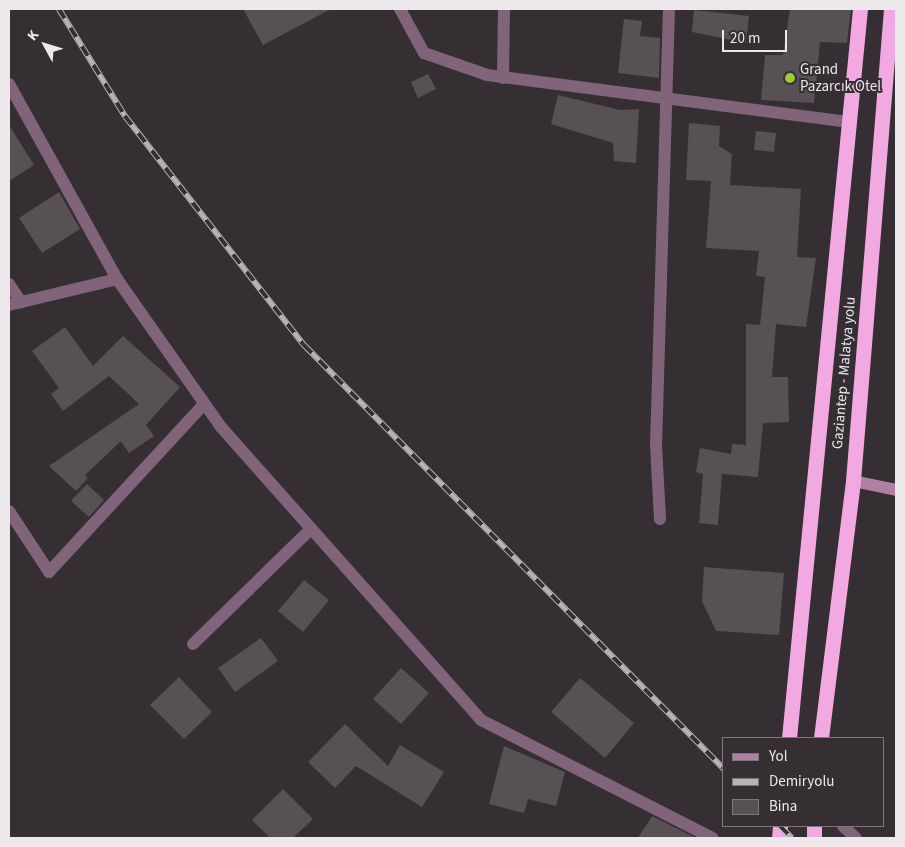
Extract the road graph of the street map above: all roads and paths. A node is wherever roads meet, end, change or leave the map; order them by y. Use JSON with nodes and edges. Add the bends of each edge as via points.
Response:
{"nodes":[{"id":1,"x":400,"y":9,"type":"edge"},
{"id":2,"x":504,"y":9,"type":"edge"},
{"id":3,"x":669,"y":9,"type":"edge"},
{"id":4,"x":860,"y":9,"type":"edge"},
{"id":5,"x":891,"y":9,"type":"edge"},
{"id":6,"x":504,"y":78,"type":"junction"},
{"id":7,"x":9,"y":84,"type":"edge"},
{"id":8,"x":669,"y":99,"type":"junction"},
{"id":9,"x":850,"y":122,"type":"junction"},
{"id":10,"x":117,"y":279,"type":"junction"},
{"id":11,"x":9,"y":284,"type":"edge"},
{"id":12,"x":15,"y":303,"type":"edge"},
{"id":13,"x":204,"y":404,"type":"junction"},
{"id":14,"x":853,"y":481,"type":"junction"},
{"id":15,"x":896,"y":490,"type":"edge"},
{"id":16,"x":9,"y":511,"type":"edge"},
{"id":17,"x":660,"y":519,"type":"dead end"},
{"id":18,"x":312,"y":529,"type":"junction"},
{"id":19,"x":193,"y":644,"type":"dead end"},
{"id":20,"x":789,"y":737,"type":"edge"},
{"id":21,"x":821,"y":737,"type":"edge"},
{"id":22,"x":844,"y":827,"type":"edge"},
{"id":23,"x":713,"y":838,"type":"edge"},
{"id":24,"x":856,"y":838,"type":"edge"}],
"edges":[{"from":1,"to":6,"type":"street","via":[[424,53]]},
{"from":2,"to":6,"type":"street"},
{"from":3,"to":8,"type":"street"},
{"from":4,"to":9,"type":"highway","name":"Gaziantep - Malatya yolu"},
{"from":5,"to":14,"type":"highway","name":"Gaziantep - Malatya yolu"},
{"from":6,"to":8,"type":"street"},
{"from":7,"to":10,"type":"street"},
{"from":8,"to":9,"type":"street"},
{"from":8,"to":17,"type":"street","via":[[656,446]]},
{"from":9,"to":20,"type":"highway","name":"Gaziantep - Malatya yolu"},
{"from":10,"to":12,"type":"street"},
{"from":10,"to":13,"type":"street"},
{"from":11,"to":12,"type":"street"},
{"from":13,"to":16,"type":"street","via":[[49,572]]},
{"from":13,"to":18,"type":"street"},
{"from":14,"to":15,"type":"street"},
{"from":14,"to":21,"type":"highway","name":"Gaziantep - Malatya yolu"},
{"from":18,"to":19,"type":"street"},
{"from":18,"to":23,"type":"street","via":[[481,720]]},
{"from":22,"to":24,"type":"street"}]}
